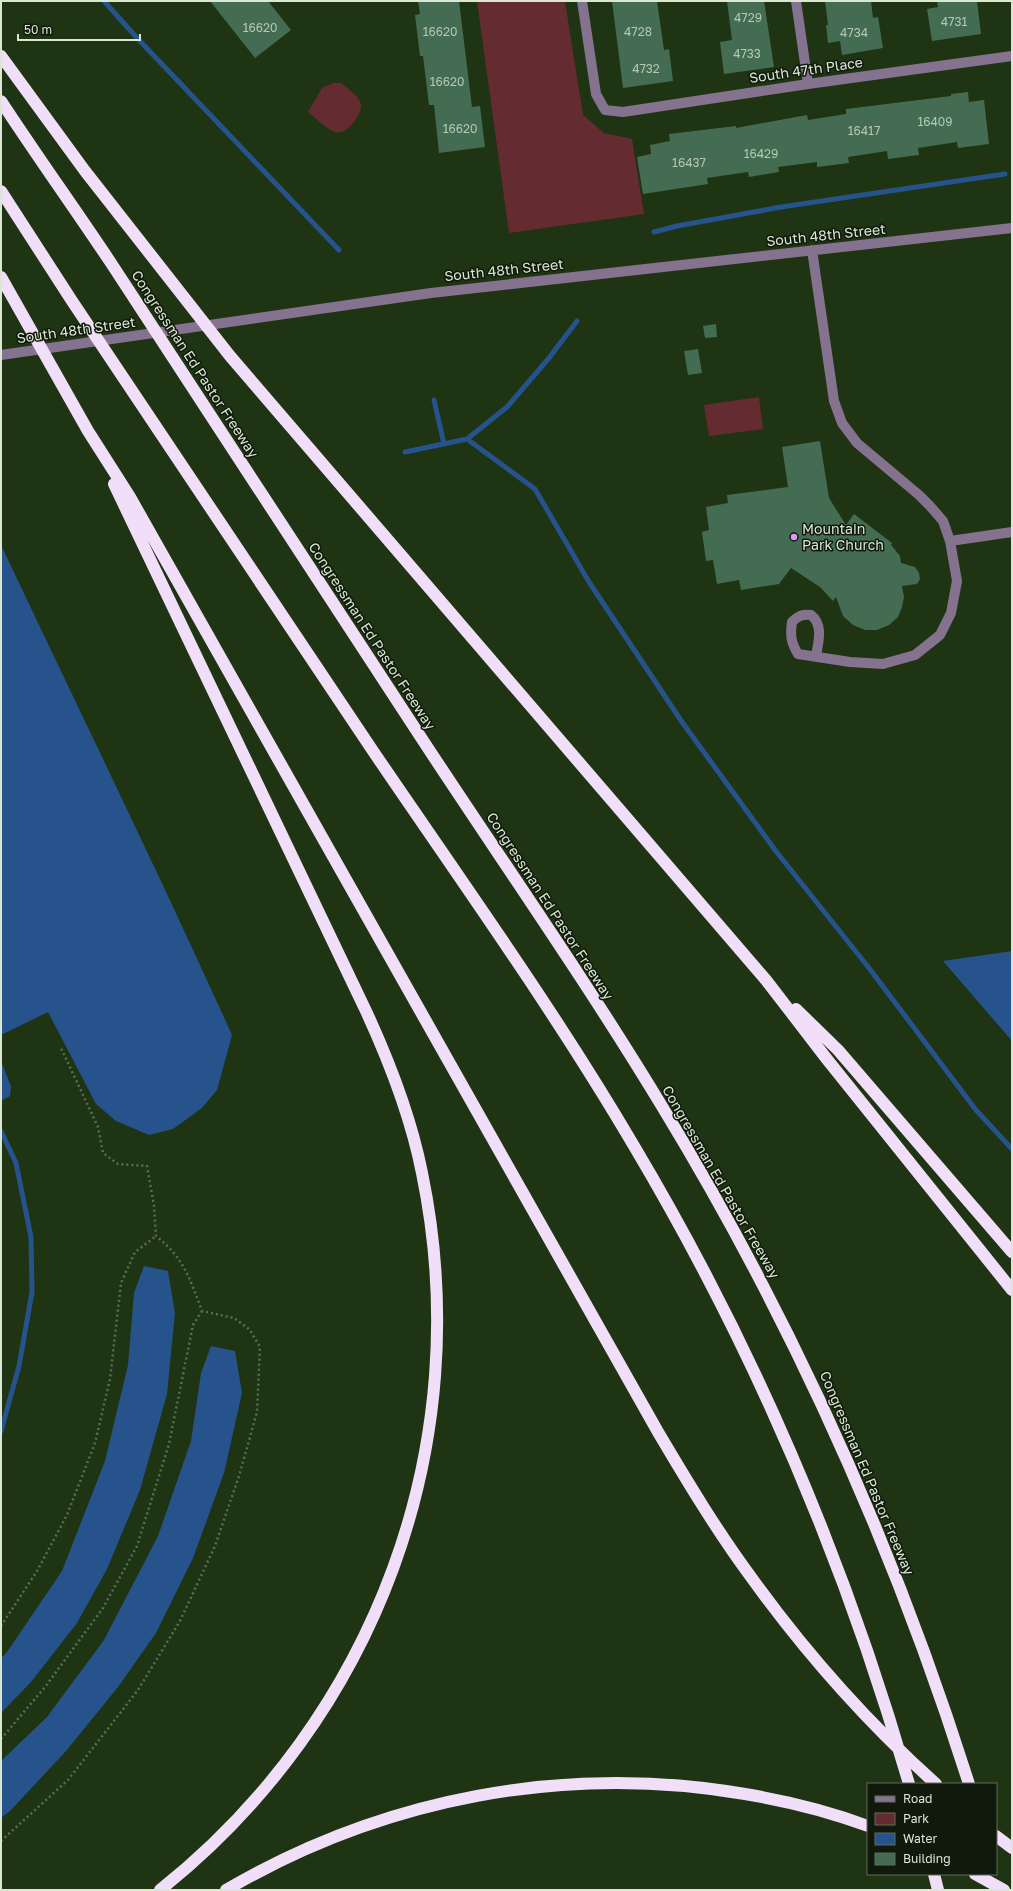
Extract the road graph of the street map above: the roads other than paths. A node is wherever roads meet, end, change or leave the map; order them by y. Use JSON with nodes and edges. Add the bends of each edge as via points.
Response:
{"nodes":[{"id":1,"x":582,"y":1,"type":"edge"},
{"id":2,"x":796,"y":1,"type":"edge"},
{"id":3,"x":1,"y":56,"type":"edge"},
{"id":4,"x":1012,"y":56,"type":"edge"},
{"id":5,"x":808,"y":84,"type":"junction"},
{"id":6,"x":1,"y":101,"type":"edge"},
{"id":7,"x":1,"y":191,"type":"edge"},
{"id":8,"x":1012,"y":228,"type":"edge"},
{"id":9,"x":812,"y":250,"type":"junction"},
{"id":10,"x":1,"y":277,"type":"edge"},
{"id":11,"x":1,"y":355,"type":"edge"},
{"id":12,"x":88,"y":431,"type":"junction"},
{"id":13,"x":1012,"y":532,"type":"edge"},
{"id":14,"x":950,"y":541,"type":"junction"},
{"id":15,"x":816,"y":656,"type":"dead end"},
{"id":16,"x":766,"y":980,"type":"junction"},
{"id":17,"x":1012,"y":1252,"type":"edge"},
{"id":18,"x":1012,"y":1290,"type":"edge"},
{"id":19,"x":909,"y":1783,"type":"edge"},
{"id":20,"x":935,"y":1783,"type":"edge"},
{"id":21,"x":969,"y":1783,"type":"edge"},
{"id":22,"x":867,"y":1826,"type":"edge"},
{"id":23,"x":997,"y":1837,"type":"edge"},
{"id":24,"x":1012,"y":1848,"type":"edge"},
{"id":25,"x":934,"y":1875,"type":"edge"},
{"id":26,"x":977,"y":1875,"type":"edge"},
{"id":27,"x":996,"y":1875,"type":"edge"},
{"id":28,"x":160,"y":1890,"type":"edge"},
{"id":29,"x":226,"y":1890,"type":"edge"},
{"id":30,"x":938,"y":1890,"type":"edge"},
{"id":31,"x":1000,"y":1890,"type":"edge"},
{"id":32,"x":1004,"y":1890,"type":"edge"}],
"edges":[{"from":1,"to":5,"type":"street","name":"South 47th Place","via":[[596,94],[605,110],[623,112]]},
{"from":2,"to":5,"type":"street"},
{"from":3,"to":16,"type":"highway","via":[[89,177],[230,356]]},
{"from":4,"to":5,"type":"street","name":"South 47th Place"},
{"from":6,"to":21,"type":"highway","name":"Congressman Ed Pastor Freeway","via":[[118,273],[598,1007],[692,1158],[779,1315],[831,1422],[900,1587]]},
{"from":7,"to":19,"type":"highway","via":[[72,301],[540,997],[636,1148],[722,1306],[798,1469],[863,1636]]},
{"from":8,"to":9,"type":"street","name":"South 48th Street"},
{"from":9,"to":11,"type":"street","name":"South 48th Street","via":[[475,288]]},
{"from":9,"to":14,"type":"street","via":[[834,402],[842,422],[857,443],[930,506],[943,521]]},
{"from":10,"to":12,"type":"highway"},
{"from":12,"to":20,"type":"highway","via":[[130,497],[678,1466],[750,1577],[827,1673]]},
{"from":12,"to":28,"type":"highway","via":[[390,1064],[422,1172],[432,1227],[437,1288],[437,1357],[428,1442],[407,1530],[374,1618],[328,1702],[277,1774],[219,1839]]},
{"from":13,"to":14,"type":"street"},
{"from":14,"to":15,"type":"street","via":[[957,581],[951,613],[940,635],[915,654],[883,664]]},
{"from":16,"to":17,"type":"highway","via":[[838,1050]]},
{"from":16,"to":18,"type":"highway"},
{"from":22,"to":29,"type":"highway","via":[[786,1802],[723,1790],[657,1784],[564,1784],[444,1802],[379,1820],[312,1846]]},
{"from":23,"to":24,"type":"highway"},
{"from":25,"to":30,"type":"highway"},
{"from":26,"to":32,"type":"highway"},
{"from":27,"to":31,"type":"highway"}]}
